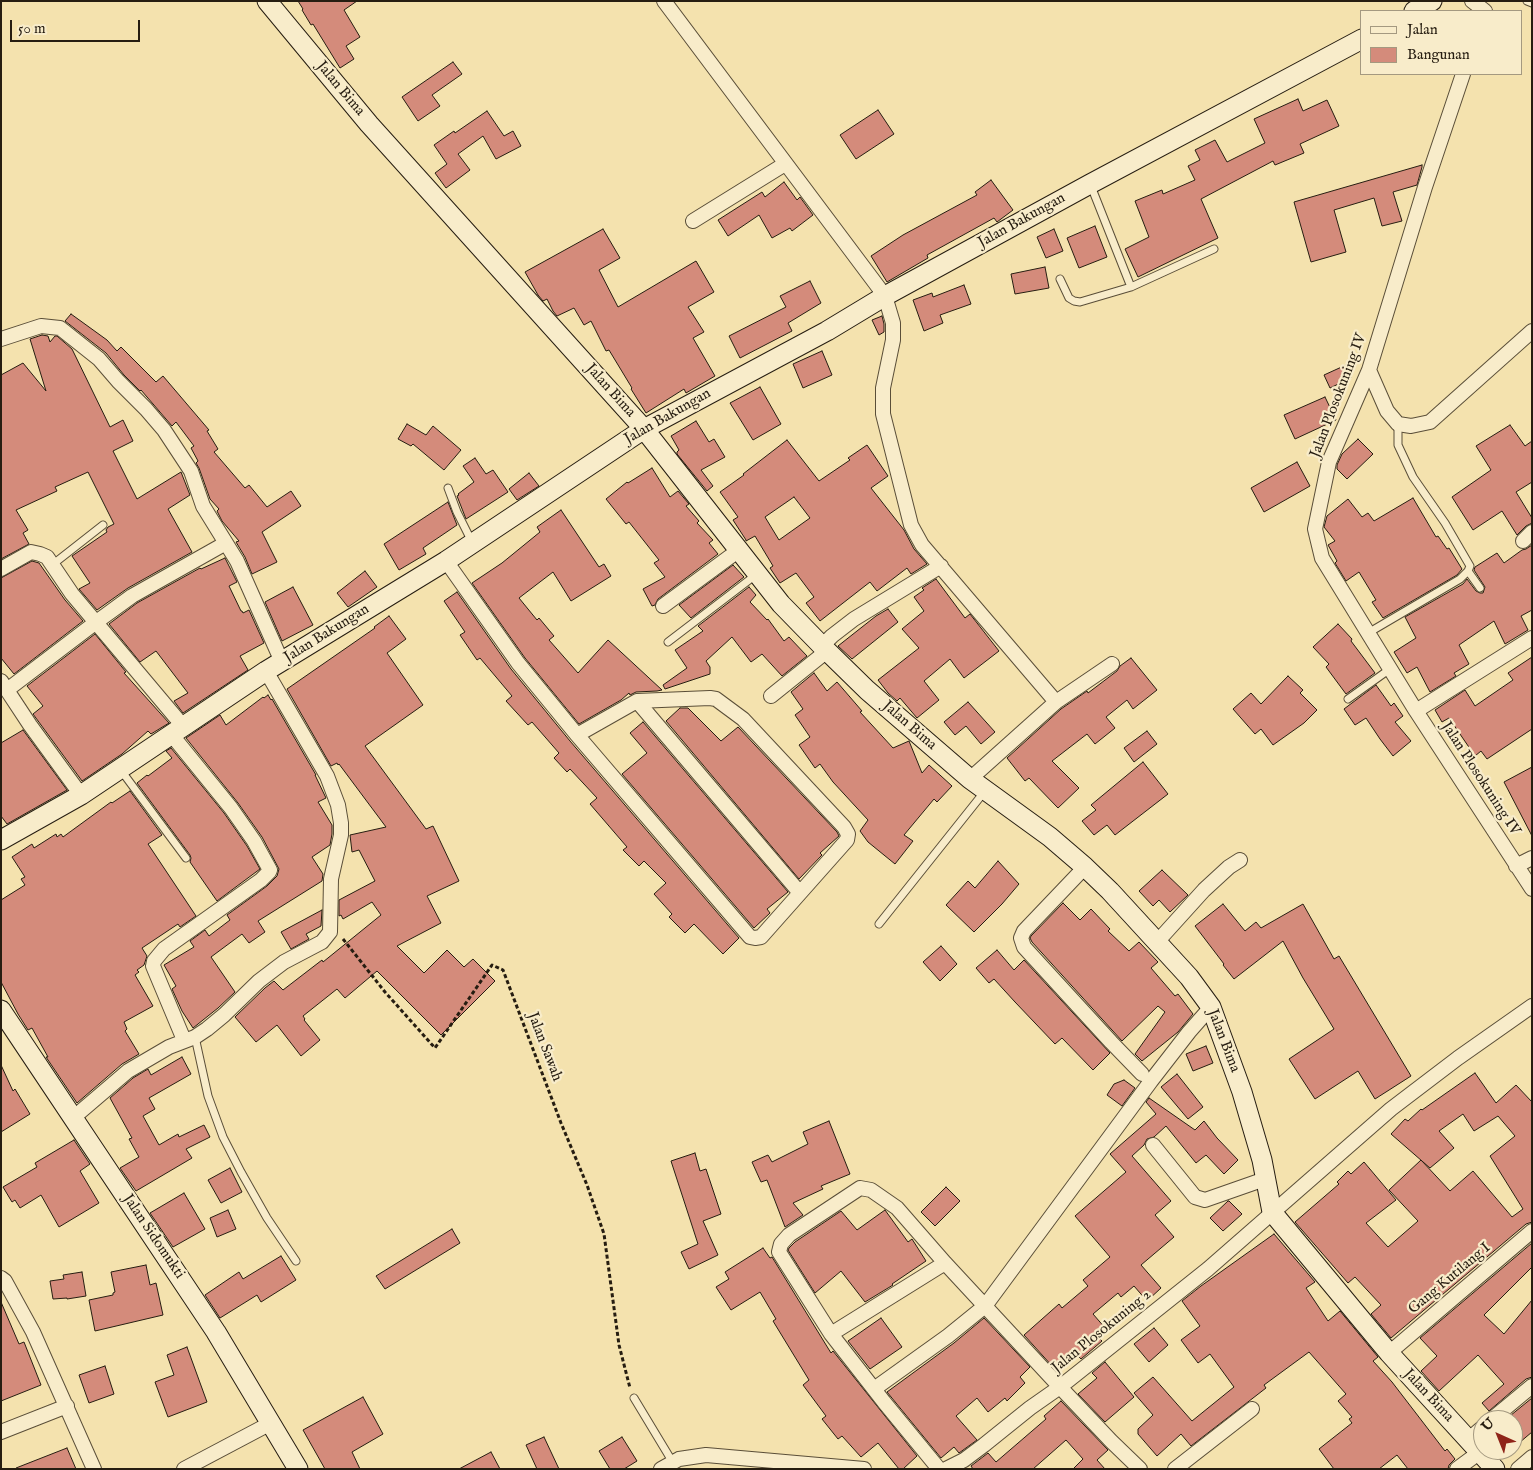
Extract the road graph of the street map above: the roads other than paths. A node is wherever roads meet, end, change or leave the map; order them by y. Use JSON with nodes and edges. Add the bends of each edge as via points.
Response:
{"nodes":[{"id":1,"x":267,"y":1,"type":"edge"},
{"id":2,"x":664,"y":1,"type":"edge"},
{"id":3,"x":1432,"y":1,"type":"edge"},
{"id":4,"x":1472,"y":1,"type":"edge"},
{"id":5,"x":1527,"y":1,"type":"edge"},
{"id":6,"x":1532,"y":3,"type":"edge"},
{"id":7,"x":1416,"y":10,"type":"edge"},
{"id":8,"x":1483,"y":10,"type":"edge"},
{"id":9,"x":1360,"y":40,"type":"edge"},
{"id":10,"x":1464,"y":75,"type":"edge"},
{"id":11,"x":785,"y":164,"type":"junction"},
{"id":12,"x":1090,"y":184,"type":"junction"},
{"id":13,"x":693,"y":221,"type":"dead end"},
{"id":14,"x":1214,"y":249,"type":"dead end"},
{"id":15,"x":1060,"y":279,"type":"dead end"},
{"id":16,"x":1131,"y":287,"type":"junction"},
{"id":17,"x":885,"y":296,"type":"junction"},
{"id":18,"x":1532,"y":330,"type":"edge"},
{"id":19,"x":1,"y":339,"type":"edge"},
{"id":20,"x":1369,"y":370,"type":"junction"},
{"id":21,"x":1398,"y":424,"type":"junction"},
{"id":22,"x":644,"y":429,"type":"junction"},
{"id":23,"x":448,"y":488,"type":"dead end"},
{"id":24,"x":102,"y":525,"type":"dead end"},
{"id":25,"x":226,"y":543,"type":"junction"},
{"id":26,"x":472,"y":543,"type":"junction"},
{"id":27,"x":739,"y":550,"type":"junction"},
{"id":28,"x":446,"y":561,"type":"junction"},
{"id":29,"x":52,"y":565,"type":"junction"},
{"id":30,"x":941,"y":566,"type":"junction"},
{"id":31,"x":1,"y":570,"type":"edge"},
{"id":32,"x":1468,"y":571,"type":"junction"},
{"id":33,"x":757,"y":574,"type":"junction"},
{"id":34,"x":1480,"y":588,"type":"dead end"},
{"id":35,"x":663,"y":606,"type":"dead end"},
{"id":36,"x":95,"y":623,"type":"junction"},
{"id":37,"x":1368,"y":632,"type":"junction"},
{"id":38,"x":1532,"y":638,"type":"edge"},
{"id":39,"x":668,"y":642,"type":"dead end"},
{"id":40,"x":824,"y":648,"type":"junction"},
{"id":41,"x":1112,"y":664,"type":"dead end"},
{"id":42,"x":274,"y":666,"type":"junction"},
{"id":43,"x":1390,"y":669,"type":"junction"},
{"id":44,"x":4,"y":685,"type":"edge"},
{"id":45,"x":771,"y":696,"type":"dead end"},
{"id":46,"x":1348,"y":699,"type":"dead end"},
{"id":47,"x":637,"y":701,"type":"junction"},
{"id":48,"x":1056,"y":702,"type":"junction"},
{"id":49,"x":1416,"y":711,"type":"junction"},
{"id":50,"x":177,"y":730,"type":"junction"},
{"id":51,"x":577,"y":735,"type":"junction"},
{"id":52,"x":120,"y":769,"type":"junction"},
{"id":53,"x":970,"y":779,"type":"junction"},
{"id":54,"x":986,"y":791,"type":"junction"},
{"id":55,"x":81,"y":795,"type":"junction"},
{"id":56,"x":1,"y":840,"type":"edge"},
{"id":57,"x":186,"y":858,"type":"dead end"},
{"id":58,"x":1532,"y":858,"type":"edge"},
{"id":59,"x":1240,"y":860,"type":"dead end"},
{"id":60,"x":1516,"y":866,"type":"junction"},
{"id":61,"x":1085,"y":867,"type":"junction"},
{"id":62,"x":1532,"y":889,"type":"edge"},
{"id":63,"x":800,"y":893,"type":"junction"},
{"id":64,"x":879,"y":924,"type":"dead end"},
{"id":65,"x":1157,"y":942,"type":"junction"},
{"id":66,"x":1532,"y":1006,"type":"edge"},
{"id":67,"x":1211,"y":1008,"type":"junction"},
{"id":68,"x":1,"y":1010,"type":"edge"},
{"id":69,"x":189,"y":1039,"type":"junction"},
{"id":70,"x":1142,"y":1074,"type":"dead end"},
{"id":71,"x":73,"y":1118,"type":"junction"},
{"id":72,"x":1153,"y":1145,"type":"dead end"},
{"id":73,"x":1265,"y":1179,"type":"junction"},
{"id":74,"x":1272,"y":1212,"type":"junction"},
{"id":75,"x":1532,"y":1231,"type":"edge"},
{"id":76,"x":296,"y":1261,"type":"dead end"},
{"id":77,"x":946,"y":1263,"type":"junction"},
{"id":78,"x":1,"y":1278,"type":"edge"},
{"id":79,"x":986,"y":1306,"type":"junction"},
{"id":80,"x":831,"y":1334,"type":"junction"},
{"id":81,"x":1389,"y":1353,"type":"junction"},
{"id":82,"x":1532,"y":1386,"type":"edge"},
{"id":83,"x":1060,"y":1387,"type":"junction"},
{"id":84,"x":874,"y":1389,"type":"junction"},
{"id":85,"x":634,"y":1398,"type":"road end"},
{"id":86,"x":67,"y":1406,"type":"junction"},
{"id":87,"x":1252,"y":1408,"type":"dead end"},
{"id":88,"x":1502,"y":1410,"type":"edge"},
{"id":89,"x":271,"y":1423,"type":"junction"},
{"id":90,"x":1,"y":1432,"type":"edge"},
{"id":91,"x":1473,"y":1445,"type":"edge"},
{"id":92,"x":1473,"y":1447,"type":"edge"},
{"id":93,"x":1532,"y":1457,"type":"edge"},
{"id":94,"x":667,"y":1465,"type":"edge"},
{"id":95,"x":94,"y":1469,"type":"edge"},
{"id":96,"x":184,"y":1469,"type":"edge"},
{"id":97,"x":298,"y":1469,"type":"edge"},
{"id":98,"x":864,"y":1469,"type":"edge"},
{"id":99,"x":939,"y":1469,"type":"edge"},
{"id":100,"x":946,"y":1469,"type":"edge"},
{"id":101,"x":1140,"y":1469,"type":"edge"},
{"id":102,"x":1175,"y":1469,"type":"edge"},
{"id":103,"x":1457,"y":1469,"type":"edge"},
{"id":104,"x":1518,"y":1469,"type":"edge"}],
"edges":[{"from":1,"to":22,"type":"main road","name":"Jalan Bima","via":[[369,124]]},
{"from":2,"to":11,"type":"street"},
{"from":3,"to":7,"type":"main road"},
{"from":4,"to":8,"type":"street"},
{"from":5,"to":6,"type":"lane"},
{"from":9,"to":12,"type":"main road","name":"Jalan Bakungan"},
{"from":10,"to":20,"type":"street","name":"Jalan Plosokuning IV"},
{"from":11,"to":13,"type":"street"},
{"from":11,"to":17,"type":"street"},
{"from":12,"to":16,"type":"lane"},
{"from":12,"to":17,"type":"main road","name":"Jalan Bakungan"},
{"from":14,"to":16,"type":"lane"},
{"from":15,"to":16,"type":"lane","via":[[1069,298],[1080,302]]},
{"from":17,"to":22,"type":"main road","name":"Jalan Bakungan","via":[[827,331]]},
{"from":17,"to":30,"type":"street","via":[[893,323],[893,340],[883,388],[884,414],[911,525],[922,545]]},
{"from":18,"to":21,"type":"street","via":[[1430,422],[1411,426]]},
{"from":19,"to":25,"type":"street","via":[[40,326],[60,328],[99,359],[164,430],[192,470],[204,506]]},
{"from":20,"to":21,"type":"street","via":[[1387,411]]},
{"from":20,"to":37,"type":"street","name":"Jalan Plosokuning IV","via":[[1329,462],[1315,529],[1322,558]]},
{"from":21,"to":32,"type":"lane","via":[[1398,445],[1413,477],[1445,523],[1470,566]]},
{"from":22,"to":26,"type":"main road","name":"Jalan Bakungan"},
{"from":22,"to":27,"type":"main road","name":"Jalan Bima"},
{"from":23,"to":26,"type":"lane"},
{"from":24,"to":29,"type":"lane"},
{"from":25,"to":36,"type":"street","via":[[132,596]]},
{"from":25,"to":42,"type":"street","via":[[237,561]]},
{"from":26,"to":28,"type":"main road","name":"Jalan Bakungan"},
{"from":27,"to":33,"type":"main road","name":"Jalan Bima"},
{"from":27,"to":35,"type":"street"},
{"from":28,"to":42,"type":"main road","name":"Jalan Bakungan"},
{"from":28,"to":51,"type":"street","via":[[518,663]]},
{"from":29,"to":31,"type":"street","via":[[47,557],[31,552]]},
{"from":29,"to":36,"type":"street"},
{"from":30,"to":40,"type":"street","via":[[854,620],[832,636]]},
{"from":30,"to":48,"type":"street"},
{"from":32,"to":34,"type":"lane"},
{"from":32,"to":37,"type":"lane","via":[[1460,579]]},
{"from":33,"to":39,"type":"lane"},
{"from":33,"to":40,"type":"main road","name":"Jalan Bima"},
{"from":36,"to":44,"type":"street"},
{"from":36,"to":50,"type":"street"},
{"from":37,"to":43,"type":"street","name":"Jalan Plosokuning IV"},
{"from":38,"to":49,"type":"street"},
{"from":40,"to":45,"type":"street"},
{"from":40,"to":53,"type":"main road","name":"Jalan Bima","via":[[867,690]]},
{"from":41,"to":48,"type":"street"},
{"from":42,"to":50,"type":"main road","name":"Jalan Bakungan"},
{"from":42,"to":69,"type":"street","via":[[338,805],[341,835],[331,879],[330,932],[322,942],[284,962],[224,1015]]},
{"from":43,"to":46,"type":"lane"},
{"from":43,"to":49,"type":"street","name":"Jalan Plosokuning IV"},
{"from":44,"to":55,"type":"street"},
{"from":47,"to":51,"type":"street"},
{"from":47,"to":63,"type":"street"},
{"from":47,"to":63,"type":"street","via":[[716,700],[743,719],[844,828],[848,834],[843,846]]},
{"from":48,"to":53,"type":"street"},
{"from":49,"to":60,"type":"street","name":"Jalan Plosokuning IV"},
{"from":50,"to":52,"type":"main road","name":"Jalan Bakungan"},
{"from":50,"to":69,"type":"street","via":[[254,841],[270,870],[261,880],[164,949],[154,961],[153,966]]},
{"from":51,"to":63,"type":"street","via":[[750,938],[761,937]]},
{"from":52,"to":55,"type":"main road","name":"Jalan Bakungan"},
{"from":52,"to":57,"type":"lane"},
{"from":53,"to":54,"type":"main road","name":"Jalan Bima"},
{"from":54,"to":61,"type":"main road","name":"Jalan Bima"},
{"from":54,"to":64,"type":"lane"},
{"from":55,"to":56,"type":"main road","name":"Jalan Bakungan"},
{"from":58,"to":60,"type":"street"},
{"from":59,"to":65,"type":"street","via":[[1204,890]]},
{"from":60,"to":62,"type":"street","name":"Jalan Plosokuning IV"},
{"from":61,"to":65,"type":"main road","name":"Jalan Bima"},
{"from":61,"to":70,"type":"street","via":[[1021,938],[1024,947]]},
{"from":65,"to":67,"type":"main road","name":"Jalan Bima","via":[[1189,977]]},
{"from":66,"to":74,"type":"street","via":[[1391,1109]]},
{"from":67,"to":73,"type":"main road","name":"Jalan Bima","via":[[1242,1092]]},
{"from":67,"to":79,"type":"street","via":[[1157,1074]]},
{"from":68,"to":71,"type":"main road","name":"Jalan Sidomukti"},
{"from":69,"to":71,"type":"street","via":[[128,1071]]},
{"from":69,"to":76,"type":"lane","via":[[223,1137],[267,1218]]},
{"from":71,"to":89,"type":"main road","name":"Jalan Sidomukti","via":[[216,1332]]},
{"from":72,"to":73,"type":"street","via":[[1195,1197],[1205,1200]]},
{"from":73,"to":74,"type":"main road","name":"Jalan Bima"},
{"from":74,"to":81,"type":"main road","name":"Jalan Bima"},
{"from":74,"to":83,"type":"street","name":"Jalan Plosokuning 2","via":[[1208,1269]]},
{"from":75,"to":81,"type":"street","name":"Gang Kutilang I"},
{"from":77,"to":79,"type":"street"},
{"from":77,"to":80,"type":"street"},
{"from":77,"to":80,"type":"street","via":[[897,1208],[871,1190],[860,1188],[789,1236],[781,1244],[779,1252]]},
{"from":78,"to":86,"type":"street","via":[[33,1332]]},
{"from":79,"to":83,"type":"street"},
{"from":79,"to":84,"type":"street"},
{"from":80,"to":84,"type":"street"},
{"from":81,"to":91,"type":"main road","name":"Jalan Bima"},
{"from":82,"to":88,"type":"street"},
{"from":83,"to":100,"type":"street","name":"Jalan Plosokuning 2","via":[[984,1446]]},
{"from":83,"to":101,"type":"street"},
{"from":84,"to":99,"type":"street"},
{"from":85,"to":94,"type":"lane"},
{"from":86,"to":90,"type":"street"},
{"from":86,"to":95,"type":"street"},
{"from":87,"to":102,"type":"street"},
{"from":89,"to":96,"type":"street"},
{"from":89,"to":97,"type":"main road","name":"Jalan Sidomukti"},
{"from":92,"to":103,"type":"street"},
{"from":93,"to":104,"type":"street"},
{"from":94,"to":98,"type":"street","via":[[688,1457],[706,1455]]}]}
